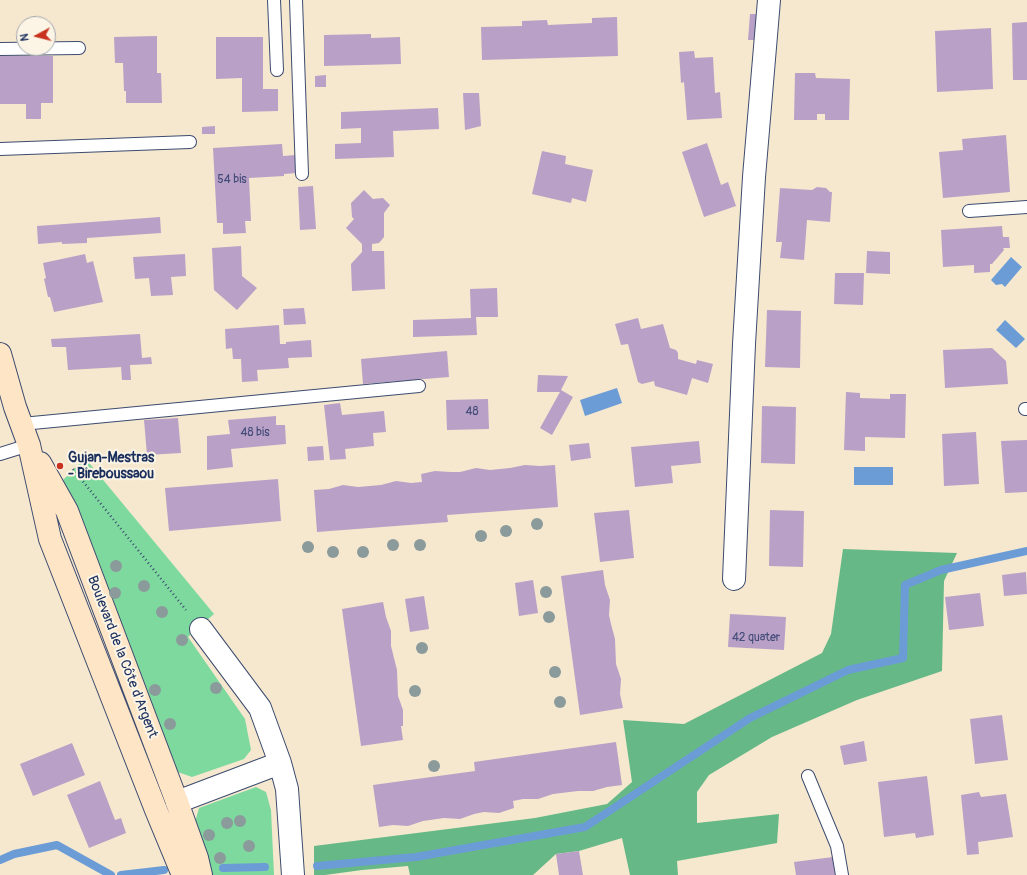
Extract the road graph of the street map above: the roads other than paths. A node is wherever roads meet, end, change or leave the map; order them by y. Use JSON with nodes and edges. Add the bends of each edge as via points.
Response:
{"nodes":[{"id":1,"x":274,"y":0,"type":"edge"},
{"id":2,"x":296,"y":0,"type":"edge"},
{"id":3,"x":769,"y":0,"type":"edge"},
{"id":4,"x":79,"y":48,"type":"dead end"},
{"id":5,"x":0,"y":49,"type":"edge"},
{"id":6,"x":277,"y":70,"type":"dead end"},
{"id":7,"x":190,"y":142,"type":"dead end"},
{"id":8,"x":0,"y":149,"type":"edge"},
{"id":9,"x":302,"y":174,"type":"dead end"},
{"id":10,"x":1027,"y":208,"type":"edge"},
{"id":11,"x":970,"y":211,"type":"dead end"},
{"id":12,"x":0,"y":354,"type":"edge"},
{"id":13,"x":419,"y":386,"type":"dead end"},
{"id":14,"x":22,"y":424,"type":"junction"},
{"id":15,"x":29,"y":445,"type":"junction"},
{"id":16,"x":0,"y":454,"type":"edge"},
{"id":17,"x":734,"y":579,"type":"dead end"},
{"id":18,"x":201,"y":629,"type":"road end"},
{"id":19,"x":280,"y":763,"type":"junction"},
{"id":20,"x":808,"y":776,"type":"dead end"},
{"id":21,"x":177,"y":802,"type":"junction"},
{"id":22,"x":156,"y":810,"type":"junction"},
{"id":23,"x":183,"y":875,"type":"edge"},
{"id":24,"x":201,"y":875,"type":"edge"},
{"id":25,"x":293,"y":875,"type":"edge"},
{"id":26,"x":842,"y":875,"type":"edge"}],
"edges":[{"from":1,"to":6,"type":"lane"},
{"from":2,"to":9,"type":"lane"},
{"from":3,"to":17,"type":"street","via":[[754,177]]},
{"from":4,"to":5,"type":"lane"},
{"from":7,"to":8,"type":"lane"},
{"from":10,"to":11,"type":"lane"},
{"from":12,"to":14,"type":"main road","name":"Boulevard de la Côte d'Argent"},
{"from":13,"to":14,"type":"lane"},
{"from":14,"to":15,"type":"main road","name":"Boulevard de la Côte d'Argent"},
{"from":15,"to":16,"type":"lane"},
{"from":15,"to":21,"type":"main road","name":"Boulevard de la Côte d'Argent","via":[[67,511]]},
{"from":15,"to":22,"type":"main road","name":"Boulevard de la Côte d'Argent","via":[[50,539]]},
{"from":18,"to":19,"type":"street","via":[[260,708]]},
{"from":19,"to":21,"type":"street"},
{"from":19,"to":25,"type":"street","via":[[287,789]]},
{"from":20,"to":26,"type":"lane","via":[[837,846]]},
{"from":21,"to":22,"type":"main road"},
{"from":21,"to":24,"type":"main road","name":"Boulevard de la Côte d'Argent"},
{"from":22,"to":23,"type":"main road","name":"Boulevard de la Côte d'Argent"}]}
